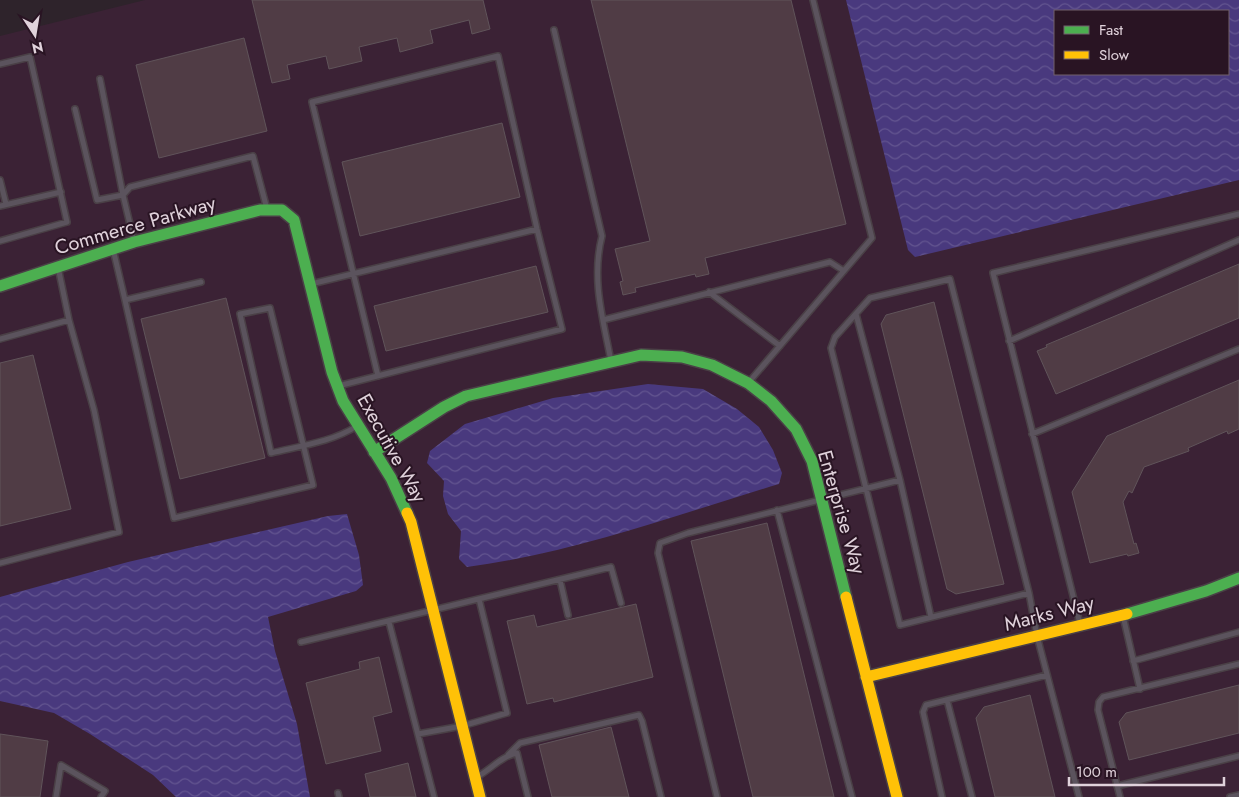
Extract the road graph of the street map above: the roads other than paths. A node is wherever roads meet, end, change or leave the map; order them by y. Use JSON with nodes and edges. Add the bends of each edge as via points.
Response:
{"nodes":[{"id":1,"x":813,"y":0,"type":"edge"},
{"id":2,"x":554,"y":30,"type":"dead end"},
{"id":3,"x":0,"y":64,"type":"edge"},
{"id":4,"x":100,"y":79,"type":"dead end"},
{"id":5,"x":75,"y":109,"type":"dead end"},
{"id":6,"x":0,"y":180,"type":"edge"},
{"id":7,"x":61,"y":192,"type":"junction"},
{"id":8,"x":123,"y":195,"type":"junction"},
{"id":9,"x":6,"y":204,"type":"junction"},
{"id":10,"x":0,"y":206,"type":"edge"},
{"id":11,"x":267,"y":210,"type":"junction"},
{"id":12,"x":282,"y":210,"type":"joint"},
{"id":13,"x":1239,"y":214,"type":"edge"},
{"id":14,"x":537,"y":229,"type":"junction"},
{"id":15,"x":1239,"y":240,"type":"edge"},
{"id":16,"x":0,"y":241,"type":"edge"},
{"id":17,"x":134,"y":242,"type":"junction"},
{"id":18,"x":113,"y":249,"type":"junction"},
{"id":19,"x":58,"y":267,"type":"junction"},
{"id":20,"x":844,"y":271,"type":"junction"},
{"id":21,"x":353,"y":274,"type":"junction"},
{"id":22,"x":201,"y":282,"type":"dead end"},
{"id":23,"x":310,"y":284,"type":"junction"},
{"id":24,"x":0,"y":286,"type":"edge"},
{"id":25,"x":709,"y":292,"type":"junction"},
{"id":26,"x":125,"y":300,"type":"junction"},
{"id":27,"x":856,"y":314,"type":"junction"},
{"id":28,"x":69,"y":320,"type":"junction"},
{"id":29,"x":603,"y":320,"type":"junction"},
{"id":30,"x":0,"y":339,"type":"edge"},
{"id":31,"x":1009,"y":341,"type":"junction"},
{"id":32,"x":780,"y":346,"type":"junction"},
{"id":33,"x":1239,"y":349,"type":"edge"},
{"id":34,"x":611,"y":362,"type":"junction"},
{"id":35,"x":378,"y":376,"type":"junction"},
{"id":36,"x":748,"y":383,"type":"junction"},
{"id":37,"x":337,"y":386,"type":"junction"},
{"id":38,"x":358,"y":426,"type":"junction"},
{"id":39,"x":1032,"y":434,"type":"junction"},
{"id":40,"x":303,"y":445,"type":"junction"},
{"id":41,"x":374,"y":452,"type":"junction"},
{"id":42,"x":900,"y":480,"type":"junction"},
{"id":43,"x":867,"y":488,"type":"junction"},
{"id":44,"x":822,"y":500,"type":"junction"},
{"id":45,"x":777,"y":510,"type":"junction"},
{"id":46,"x":0,"y":563,"type":"edge"},
{"id":47,"x":1239,"y":578,"type":"edge"},
{"id":48,"x":560,"y":580,"type":"junction"},
{"id":49,"x":1029,"y":593,"type":"junction"},
{"id":50,"x":478,"y":599,"type":"junction"},
{"id":51,"x":620,"y":603,"type":"dead end"},
{"id":52,"x":433,"y":609,"type":"junction"},
{"id":53,"x":1123,"y":614,"type":"junction"},
{"id":54,"x":568,"y":615,"type":"dead end"},
{"id":55,"x":931,"y":617,"type":"junction"},
{"id":56,"x":390,"y":622,"type":"junction"},
{"id":57,"x":1080,"y":625,"type":"junction"},
{"id":58,"x":1239,"y":630,"type":"edge"},
{"id":59,"x":1036,"y":636,"type":"junction"},
{"id":60,"x":301,"y":642,"type":"dead end"},
{"id":61,"x":1133,"y":661,"type":"junction"},
{"id":62,"x":1239,"y":664,"type":"edge"},
{"id":63,"x":1047,"y":675,"type":"junction"},
{"id":64,"x":866,"y":677,"type":"junction"},
{"id":65,"x":1140,"y":689,"type":"junction"},
{"id":66,"x":947,"y":700,"type":"junction"},
{"id":67,"x":462,"y":726,"type":"junction"},
{"id":68,"x":418,"y":734,"type":"junction"},
{"id":69,"x":508,"y":755,"type":"junction"},
{"id":70,"x":1239,"y":756,"type":"edge"},
{"id":71,"x":475,"y":778,"type":"junction"},
{"id":72,"x":1117,"y":786,"type":"junction"},
{"id":73,"x":1239,"y":795,"type":"edge"},
{"id":74,"x":56,"y":797,"type":"edge"},
{"id":75,"x":101,"y":797,"type":"edge"},
{"id":76,"x":434,"y":797,"type":"edge"},
{"id":77,"x":480,"y":797,"type":"edge"},
{"id":78,"x":528,"y":797,"type":"edge"},
{"id":79,"x":661,"y":797,"type":"edge"},
{"id":80,"x":717,"y":797,"type":"edge"},
{"id":81,"x":852,"y":797,"type":"edge"},
{"id":82,"x":897,"y":797,"type":"edge"},
{"id":83,"x":942,"y":797,"type":"edge"},
{"id":84,"x":972,"y":797,"type":"edge"},
{"id":85,"x":1079,"y":797,"type":"edge"},
{"id":86,"x":1120,"y":797,"type":"edge"},
{"id":87,"x":1230,"y":797,"type":"edge"}],
"edges":[{"from":1,"to":20,"type":"lane","via":[[872,238]]},
{"from":2,"to":29,"type":"lane","via":[[602,236],[596,258]]},
{"from":3,"to":7,"type":"lane","via":[[30,57]]},
{"from":4,"to":8,"type":"lane"},
{"from":5,"to":8,"type":"lane","via":[[97,200]]},
{"from":6,"to":9,"type":"lane"},
{"from":7,"to":9,"type":"lane"},
{"from":7,"to":16,"type":"lane","via":[[68,222]]},
{"from":8,"to":11,"type":"lane","via":[[130,187],[253,156]]},
{"from":8,"to":17,"type":"lane"},
{"from":9,"to":10,"type":"lane"},
{"from":11,"to":12,"type":"street","name":"Commerce Parkway"},
{"from":11,"to":17,"type":"street","name":"Commerce Parkway"},
{"from":12,"to":23,"type":"street","name":"Executive Way","via":[[294,220]]},
{"from":13,"to":31,"type":"lane","via":[[993,273]]},
{"from":14,"to":21,"type":"lane"},
{"from":14,"to":21,"type":"lane","via":[[498,56],[312,102]]},
{"from":14,"to":35,"type":"lane","via":[[562,330]]},
{"from":15,"to":31,"type":"lane"},
{"from":17,"to":18,"type":"street","name":"Commerce Parkway"},
{"from":18,"to":19,"type":"street","name":"Commerce Parkway"},
{"from":18,"to":26,"type":"lane"},
{"from":19,"to":24,"type":"street","name":"Commerce Parkway"},
{"from":19,"to":28,"type":"lane"},
{"from":20,"to":25,"type":"lane","via":[[830,262]]},
{"from":20,"to":32,"type":"lane"},
{"from":21,"to":23,"type":"lane"},
{"from":21,"to":35,"type":"lane"},
{"from":22,"to":26,"type":"lane"},
{"from":23,"to":37,"type":"street","name":"Executive Way"},
{"from":25,"to":29,"type":"lane"},
{"from":25,"to":32,"type":"lane"},
{"from":26,"to":40,"type":"lane","via":[[174,518],[313,485]]},
{"from":27,"to":42,"type":"lane"},
{"from":27,"to":43,"type":"lane","via":[[835,337],[831,348]]},
{"from":27,"to":49,"type":"lane","via":[[870,298],[950,279]]},
{"from":28,"to":30,"type":"lane"},
{"from":28,"to":46,"type":"lane","via":[[94,410],[119,532]]},
{"from":29,"to":34,"type":"lane"},
{"from":31,"to":39,"type":"lane"},
{"from":32,"to":36,"type":"lane"},
{"from":33,"to":39,"type":"lane"},
{"from":34,"to":36,"type":"street","name":"Enterprise Way","via":[[642,355],[682,358],[712,366]]},
{"from":34,"to":41,"type":"street","name":"Enterprise Way","via":[[466,396],[444,406]]},
{"from":35,"to":37,"type":"lane"},
{"from":36,"to":44,"type":"street","name":"Enterprise Way","via":[[771,401],[796,429],[812,460]]},
{"from":37,"to":38,"type":"street","name":"Executive Way"},
{"from":38,"to":40,"type":"lane","via":[[343,435]]},
{"from":38,"to":41,"type":"street","name":"Executive Way"},
{"from":39,"to":57,"type":"lane"},
{"from":40,"to":40,"type":"lane","via":[[272,453],[240,314],[270,308]]},
{"from":41,"to":52,"type":"street","name":"Executive Way","via":[[391,478],[411,522]]},
{"from":42,"to":43,"type":"lane"},
{"from":42,"to":55,"type":"lane"},
{"from":43,"to":44,"type":"lane"},
{"from":43,"to":55,"type":"lane","via":[[900,625]]},
{"from":44,"to":45,"type":"lane"},
{"from":44,"to":64,"type":"street","name":"Enterprise Way"},
{"from":45,"to":80,"type":"lane","via":[[660,543],[658,553]]},
{"from":45,"to":81,"type":"lane"},
{"from":47,"to":53,"type":"street","name":"Marks Way","via":[[1206,591]]},
{"from":48,"to":50,"type":"lane"},
{"from":48,"to":51,"type":"lane","via":[[611,567]]},
{"from":48,"to":54,"type":"lane"},
{"from":49,"to":55,"type":"lane"},
{"from":49,"to":59,"type":"lane"},
{"from":50,"to":52,"type":"lane"},
{"from":50,"to":67,"type":"lane","via":[[507,713]]},
{"from":52,"to":56,"type":"lane"},
{"from":52,"to":67,"type":"street","name":"Executive Way"},
{"from":53,"to":57,"type":"street","name":"Marks Way"},
{"from":53,"to":61,"type":"lane"},
{"from":56,"to":60,"type":"lane"},
{"from":56,"to":68,"type":"lane"},
{"from":57,"to":59,"type":"street","name":"Marks Way"},
{"from":58,"to":61,"type":"lane"},
{"from":59,"to":63,"type":"lane"},
{"from":59,"to":64,"type":"street","name":"Marks Way"},
{"from":61,"to":65,"type":"lane"},
{"from":62,"to":65,"type":"lane"},
{"from":63,"to":66,"type":"lane"},
{"from":63,"to":85,"type":"lane"},
{"from":64,"to":82,"type":"street","name":"Enterprise Way"},
{"from":65,"to":72,"type":"lane","via":[[1104,697],[1099,702],[1098,710]]},
{"from":66,"to":83,"type":"lane","via":[[926,705],[923,712]]},
{"from":66,"to":84,"type":"lane"},
{"from":67,"to":68,"type":"lane"},
{"from":67,"to":71,"type":"street","name":"Executive Way"},
{"from":68,"to":76,"type":"lane"},
{"from":69,"to":71,"type":"lane"},
{"from":69,"to":78,"type":"lane","via":[[517,753]]},
{"from":69,"to":79,"type":"lane","via":[[520,743],[639,715]]},
{"from":70,"to":72,"type":"lane"},
{"from":71,"to":77,"type":"street","name":"Executive Way"},
{"from":72,"to":86,"type":"lane"},
{"from":73,"to":87,"type":"lane"},
{"from":74,"to":75,"type":"lane","via":[[61,765],[105,791]]}]}
